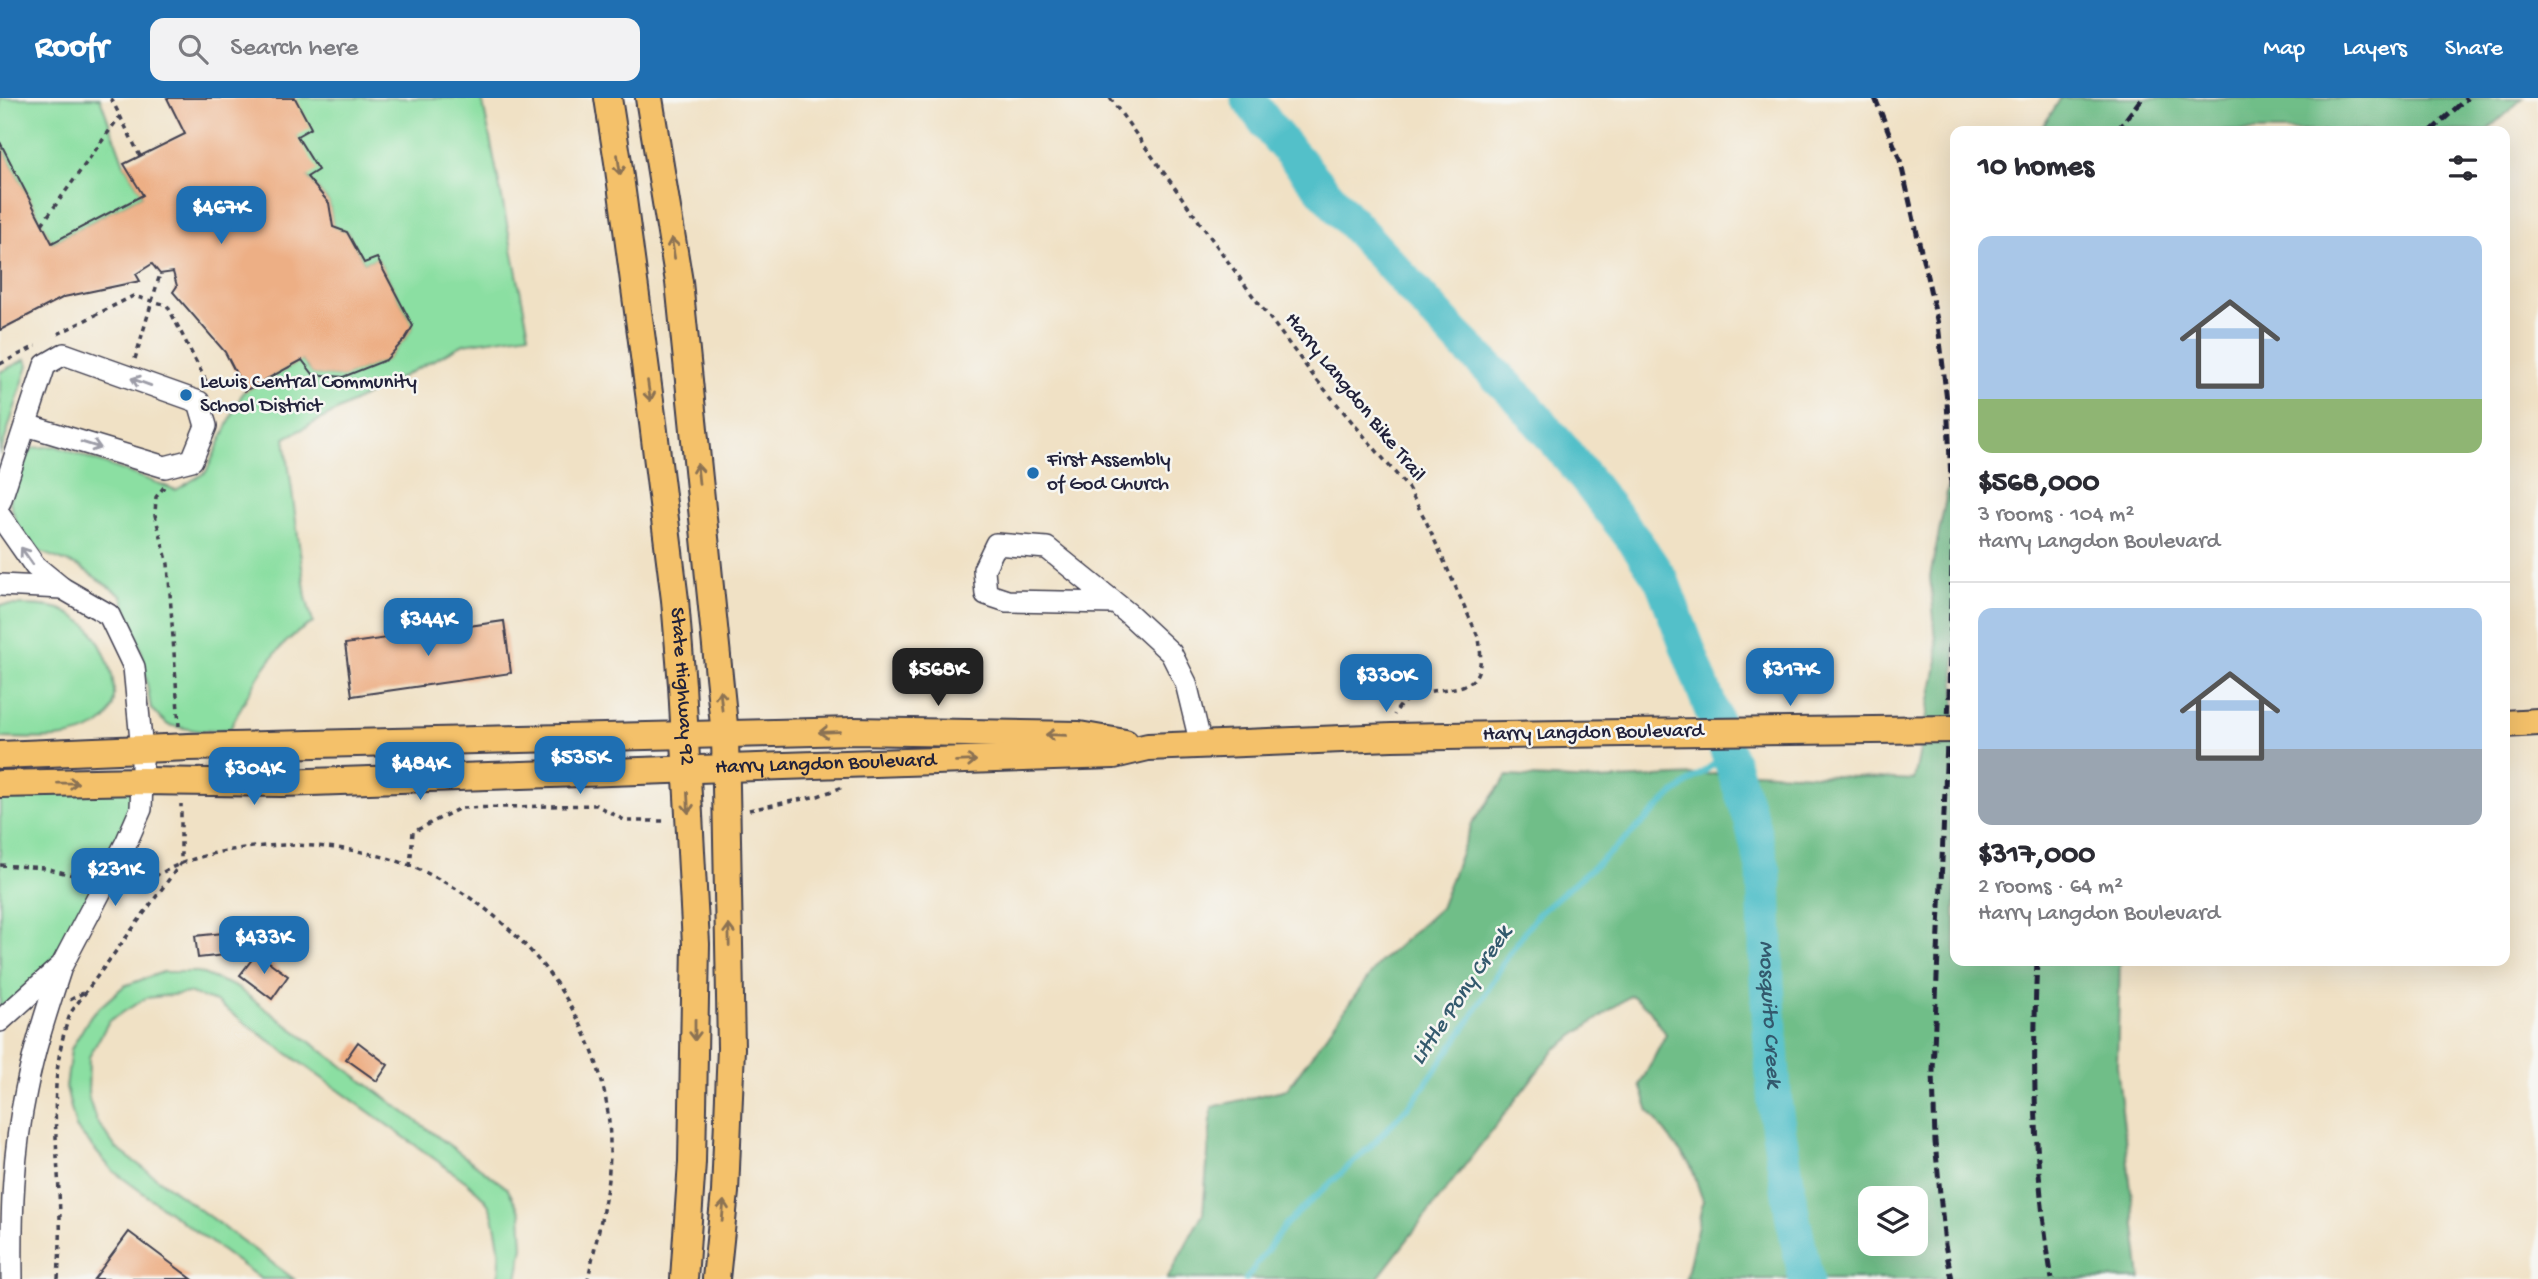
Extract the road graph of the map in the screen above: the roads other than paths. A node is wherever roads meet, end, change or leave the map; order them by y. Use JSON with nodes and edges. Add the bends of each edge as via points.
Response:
{"nodes":[{"id":1,"x":608,"y":98,"type":"edge"},
{"id":2,"x":649,"y":98,"type":"edge"},
{"id":3,"x":26,"y":425,"type":"junction"},
{"id":4,"x":0,"y":502,"type":"edge"},
{"id":5,"x":0,"y":516,"type":"edge"},
{"id":6,"x":0,"y":585,"type":"edge"},
{"id":7,"x":62,"y":588,"type":"junction"},
{"id":8,"x":1114,"y":603,"type":"junction"},
{"id":9,"x":2538,"y":722,"type":"edge"},
{"id":10,"x":2510,"y":724,"type":"edge"},
{"id":11,"x":1950,"y":729,"type":"edge"},
{"id":12,"x":685,"y":735,"type":"junction"},
{"id":13,"x":725,"y":735,"type":"junction"},
{"id":14,"x":1201,"y":745,"type":"junction"},
{"id":15,"x":1148,"y":747,"type":"junction"},
{"id":16,"x":142,"y":751,"type":"junction"},
{"id":17,"x":0,"y":755,"type":"edge"},
{"id":18,"x":726,"y":768,"type":"junction"},
{"id":19,"x":686,"y":769,"type":"junction"},
{"id":20,"x":142,"y":781,"type":"junction"},
{"id":21,"x":0,"y":784,"type":"edge"},
{"id":22,"x":62,"y":965,"type":"junction"},
{"id":23,"x":0,"y":1021,"type":"edge"},
{"id":24,"x":8,"y":1269,"type":"edge"},
{"id":25,"x":684,"y":1279,"type":"edge"},
{"id":26,"x":716,"y":1279,"type":"edge"}],
"edges":[{"from":1,"to":12,"type":"main road","name":"State Highway 92","one_way":true,"via":[[675,600]]},
{"from":13,"to":2,"type":"main road","name":"State Highway 92","one_way":true,"via":[[679,282]]},
{"from":3,"to":3,"type":"street","one_way":true,"via":[[165,467],[192,460],[206,426],[199,402],[64,354],[45,365]]},
{"from":3,"to":4,"type":"street"},
{"from":7,"to":5,"type":"street","one_way":true,"via":[[35,566]]},
{"from":6,"to":7,"type":"street"},
{"from":7,"to":16,"type":"street","via":[[109,615],[134,667]]},
{"from":8,"to":8,"type":"street","via":[[1047,548],[996,544],[984,569],[986,594],[1007,601]]},
{"from":8,"to":14,"type":"street","via":[[1171,653],[1186,684]]},
{"from":9,"to":10,"type":"main road"},
{"from":11,"to":14,"type":"main road","name":"Harry Langdon Boulevard","bridge":true,"via":[[1392,737]]},
{"from":12,"to":13,"type":"main road","name":"Harry Langdon Boulevard"},
{"from":12,"to":16,"type":"main road","name":"Harry Langdon Boulevard"},
{"from":12,"to":19,"type":"main road","name":"State Highway 92"},
{"from":15,"to":13,"type":"main road","name":"Harry Langdon Boulevard","one_way":true,"via":[[1079,735],[853,731]]},
{"from":13,"to":18,"type":"main road","name":"State Highway 92"},
{"from":14,"to":15,"type":"main road","name":"Harry Langdon Boulevard"},
{"from":18,"to":15,"type":"main road","name":"Harry Langdon Boulevard","one_way":true,"via":[[1114,755]]},
{"from":16,"to":17,"type":"main road","name":"Harry Langdon Boulevard"},
{"from":16,"to":20,"type":"street"},
{"from":18,"to":19,"type":"main road","name":"Harry Langdon Boulevard"},
{"from":26,"to":18,"type":"main road","name":"State Highway 92","one_way":true,"via":[[726,1180],[731,1048]]},
{"from":19,"to":20,"type":"main road","name":"Harry Langdon Boulevard","via":[[281,783]]},
{"from":19,"to":25,"type":"main road","name":"State Highway 92","one_way":true,"via":[[696,944],[692,1162]]},
{"from":21,"to":20,"type":"main road","name":"Harry Langdon Boulevard","one_way":true},
{"from":20,"to":22,"type":"street","via":[[141,809]]},
{"from":22,"to":23,"type":"street"},
{"from":22,"to":24,"type":"street","via":[[26,1090],[16,1149]]}]}
